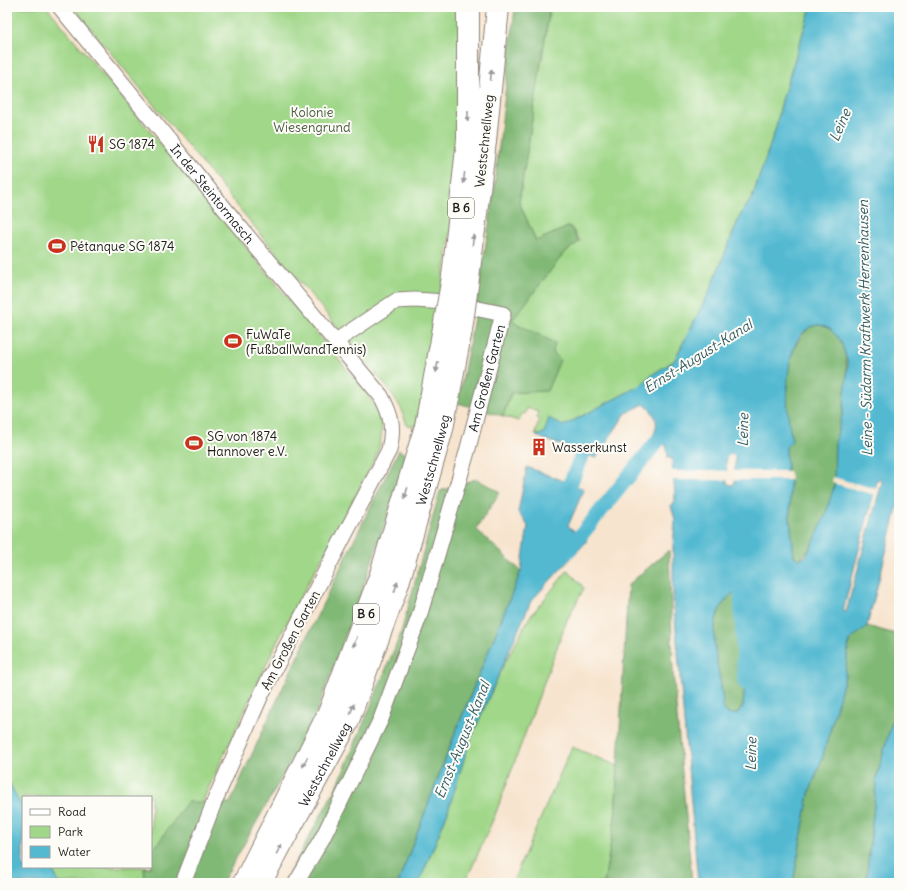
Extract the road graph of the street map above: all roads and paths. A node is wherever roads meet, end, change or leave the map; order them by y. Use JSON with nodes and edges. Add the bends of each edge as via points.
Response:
{"nodes":[{"id":1,"x":60,"y":7,"type":"edge"},
{"id":2,"x":468,"y":7,"type":"edge"},
{"id":3,"x":498,"y":7,"type":"edge"},
{"id":4,"x":476,"y":140,"type":"junction"},
{"id":5,"x":452,"y":329,"type":"junction"},
{"id":6,"x":336,"y":341,"type":"junction"},
{"id":7,"x":183,"y":883,"type":"edge"},
{"id":8,"x":244,"y":883,"type":"edge"},
{"id":9,"x":260,"y":883,"type":"edge"},
{"id":10,"x":296,"y":883,"type":"edge"}],
"edges":[{"from":1,"to":6,"type":"street","name":"In der Steintormasch"},
{"from":2,"to":4,"type":"main road","name":"Westschnellweg","number":"B 6","one_way":true},
{"from":4,"to":3,"type":"main road","name":"Westschnellweg","number":"B 6","one_way":true},
{"from":4,"to":5,"type":"main road","name":"Westschnellweg","number":"B 6","bridge":true},
{"from":5,"to":8,"type":"main road","name":"Westschnellweg","number":"B 6","one_way":true,"via":[[426,426],[381,574],[329,713]]},
{"from":9,"to":5,"type":"main road","name":"Westschnellweg","number":"B 6","one_way":true,"via":[[347,723],[392,598],[442,429]]},
{"from":6,"to":7,"type":"street","name":"Am Großen Garten","via":[[381,396],[389,411],[392,434],[389,450],[261,695],[215,800]]},
{"from":6,"to":10,"type":"street","name":"Am Großen Garten","via":[[396,301],[445,302],[503,314],[467,452],[419,617],[381,719],[322,839]]}]}
